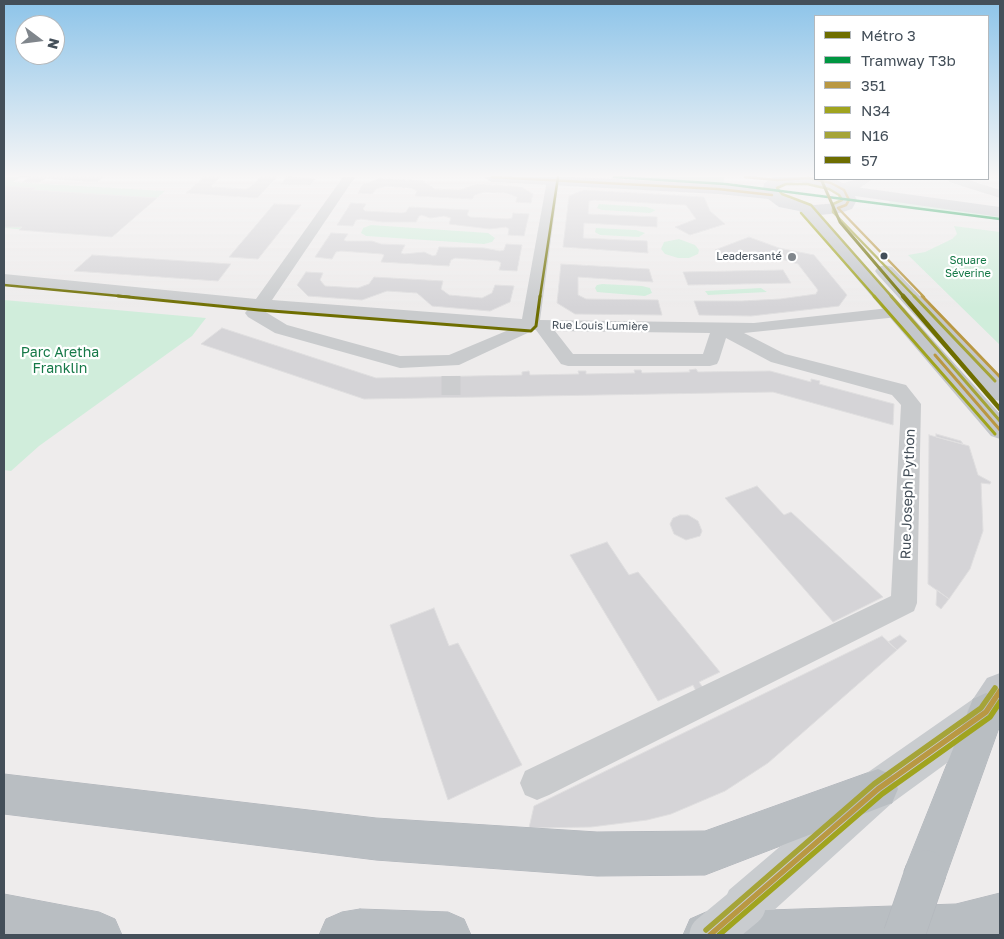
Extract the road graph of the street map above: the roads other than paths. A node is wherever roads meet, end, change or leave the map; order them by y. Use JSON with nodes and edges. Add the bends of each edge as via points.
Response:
{"nodes":[{"id":1,"x":317,"y":221,"type":"edge"},
{"id":2,"x":548,"y":221,"type":"edge"},
{"id":3,"x":817,"y":221,"type":"edge"},
{"id":4,"x":859,"y":221,"type":"edge"},
{"id":5,"x":980,"y":221,"type":"edge"},
{"id":6,"x":1000,"y":224,"type":"edge"},
{"id":7,"x":4,"y":279,"type":"edge"},
{"id":8,"x":259,"y":304,"type":"junction"},
{"id":9,"x":898,"y":312,"type":"junction"},
{"id":10,"x":536,"y":325,"type":"junction"},
{"id":11,"x":720,"y":328,"type":"junction"},
{"id":12,"x":1000,"y":393,"type":"edge"},
{"id":13,"x":1000,"y":404,"type":"edge"},
{"id":14,"x":1000,"y":430,"type":"edge"},
{"id":15,"x":993,"y":701,"type":"edge"},
{"id":16,"x":537,"y":783,"type":"dead end"},
{"id":17,"x":878,"y":789,"type":"junction"},
{"id":18,"x":4,"y":794,"type":"edge"},
{"id":19,"x":1000,"y":916,"type":"edge"},
{"id":20,"x":4,"y":917,"type":"edge"},
{"id":21,"x":99,"y":935,"type":"edge"},
{"id":22,"x":342,"y":935,"type":"edge"},
{"id":23,"x":448,"y":935,"type":"edge"},
{"id":24,"x":694,"y":935,"type":"edge"},
{"id":25,"x":710,"y":935,"type":"edge"},
{"id":26,"x":904,"y":935,"type":"edge"}],
"edges":[{"from":1,"to":8,"type":"street"},
{"from":2,"to":10,"type":"street"},
{"from":3,"to":9,"type":"main road"},
{"from":4,"to":12,"type":"main road"},
{"from":5,"to":6,"type":"main road"},
{"from":7,"to":8,"type":"street","name":"Rue Louis Lumière"},
{"from":8,"to":10,"type":"street","name":"Rue Louis Lumière"},
{"from":8,"to":10,"type":"street","via":[[254,314],[281,329],[400,362],[452,369]]},
{"from":9,"to":11,"type":"street","name":"Rue Louis Lumière","via":[[754,328]]},
{"from":9,"to":13,"type":"main road","via":[[915,315],[992,400]]},
{"from":9,"to":14,"type":"main road"},
{"from":10,"to":11,"type":"street","name":"Rue Louis Lumière"},
{"from":10,"to":11,"type":"street","via":[[568,360],[710,360]]},
{"from":11,"to":16,"type":"street","name":"Rue Joseph Python","via":[[778,358],[899,390],[910,404],[904,603]]},
{"from":15,"to":17,"type":"main road"},
{"from":15,"to":26,"type":"highway","bridge":true},
{"from":17,"to":18,"type":"highway","via":[[705,853],[597,854],[376,839]]},
{"from":17,"to":25,"type":"main road","bridge":true},
{"from":19,"to":24,"type":"highway","via":[[956,927]]},
{"from":20,"to":21,"type":"highway"},
{"from":22,"to":23,"type":"highway","via":[[360,932]]}]}
